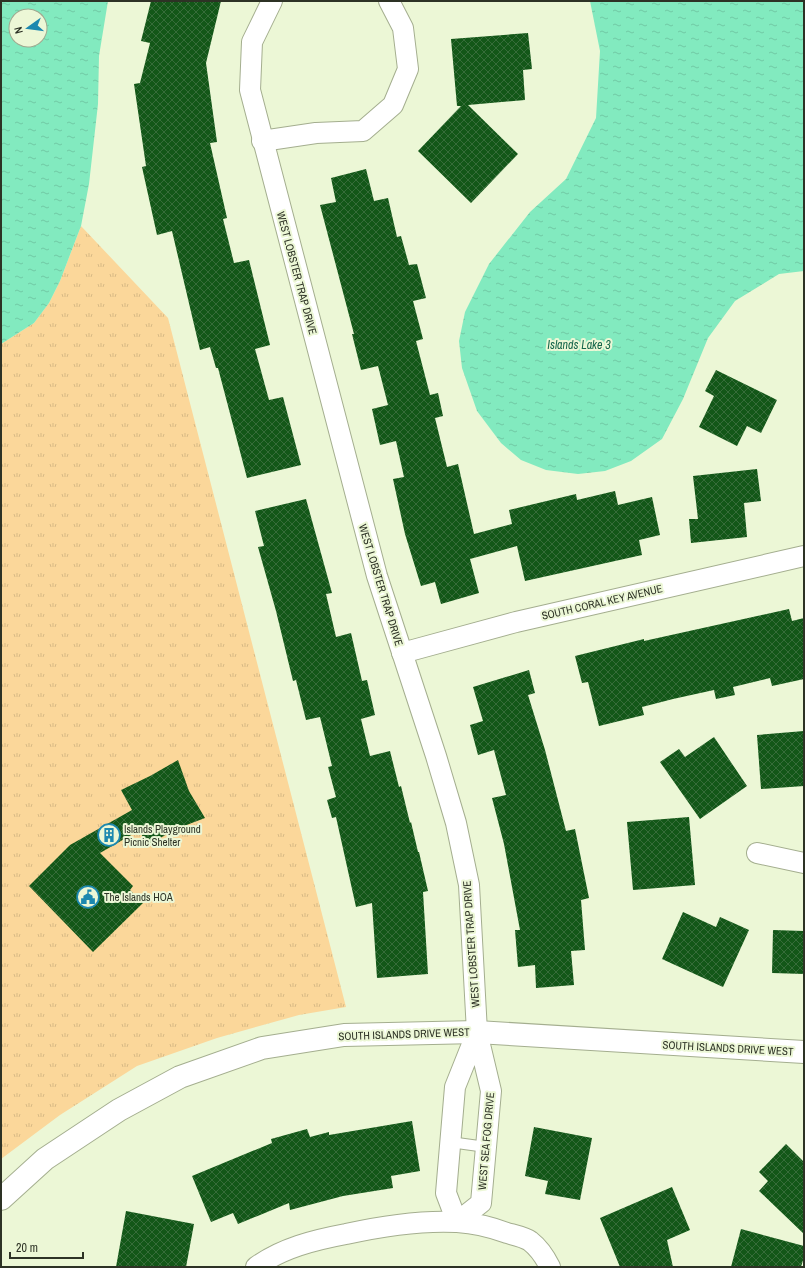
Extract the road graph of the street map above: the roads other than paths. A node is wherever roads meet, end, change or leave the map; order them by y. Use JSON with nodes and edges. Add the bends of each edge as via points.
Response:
{"nodes":[{"id":1,"x":272,"y":1,"type":"edge"},
{"id":2,"x":389,"y":1,"type":"edge"},
{"id":3,"x":262,"y":141,"type":"junction"},
{"id":4,"x":804,"y":556,"type":"edge"},
{"id":5,"x":402,"y":653,"type":"junction"},
{"id":6,"x":758,"y":853,"type":"dead end"},
{"id":7,"x":804,"y":863,"type":"edge"},
{"id":8,"x":477,"y":1032,"type":"junction"},
{"id":9,"x":804,"y":1052,"type":"edge"},
{"id":10,"x":450,"y":1142,"type":"junction"},
{"id":11,"x":486,"y":1146,"type":"junction"},
{"id":12,"x":1,"y":1199,"type":"edge"},
{"id":13,"x":457,"y":1222,"type":"junction"},
{"id":14,"x":256,"y":1267,"type":"edge"},
{"id":15,"x":550,"y":1267,"type":"edge"}],
"edges":[{"from":1,"to":3,"type":"street","name":"WEST LOBSTER TRAP DRIVE","via":[[252,42],[250,90]]},
{"from":2,"to":3,"type":"street","via":[[404,28],[408,69],[393,105],[364,131]]},
{"from":3,"to":5,"type":"street","name":"WEST LOBSTER TRAP DRIVE","via":[[376,576]]},
{"from":4,"to":5,"type":"street","name":"SOUTH CORAL KEY AVENUE","via":[[516,622]]},
{"from":5,"to":8,"type":"street","name":"WEST LOBSTER TRAP DRIVE","via":[[454,815],[469,885]]},
{"from":6,"to":7,"type":"street"},
{"from":8,"to":9,"type":"street","name":"SOUTH ISLANDS DRIVE WEST"},
{"from":8,"to":10,"type":"street","via":[[455,1087]]},
{"from":8,"to":11,"type":"street","name":"WEST SEA FOG DRIVE","via":[[491,1091]]},
{"from":8,"to":12,"type":"street","name":"SOUTH ISLANDS DRIVE WEST","via":[[344,1034],[262,1048],[244,1054],[180,1077],[119,1110],[45,1158]]},
{"from":10,"to":11,"type":"lane"},
{"from":10,"to":13,"type":"street","via":[[446,1194]]},
{"from":11,"to":13,"type":"street","name":"WEST SEA FOG DRIVE","via":[[480,1203]]},
{"from":13,"to":14,"type":"street","via":[[413,1223],[338,1235],[302,1244]]},
{"from":13,"to":15,"type":"street","via":[[488,1226],[529,1240],[545,1256]]}]}
